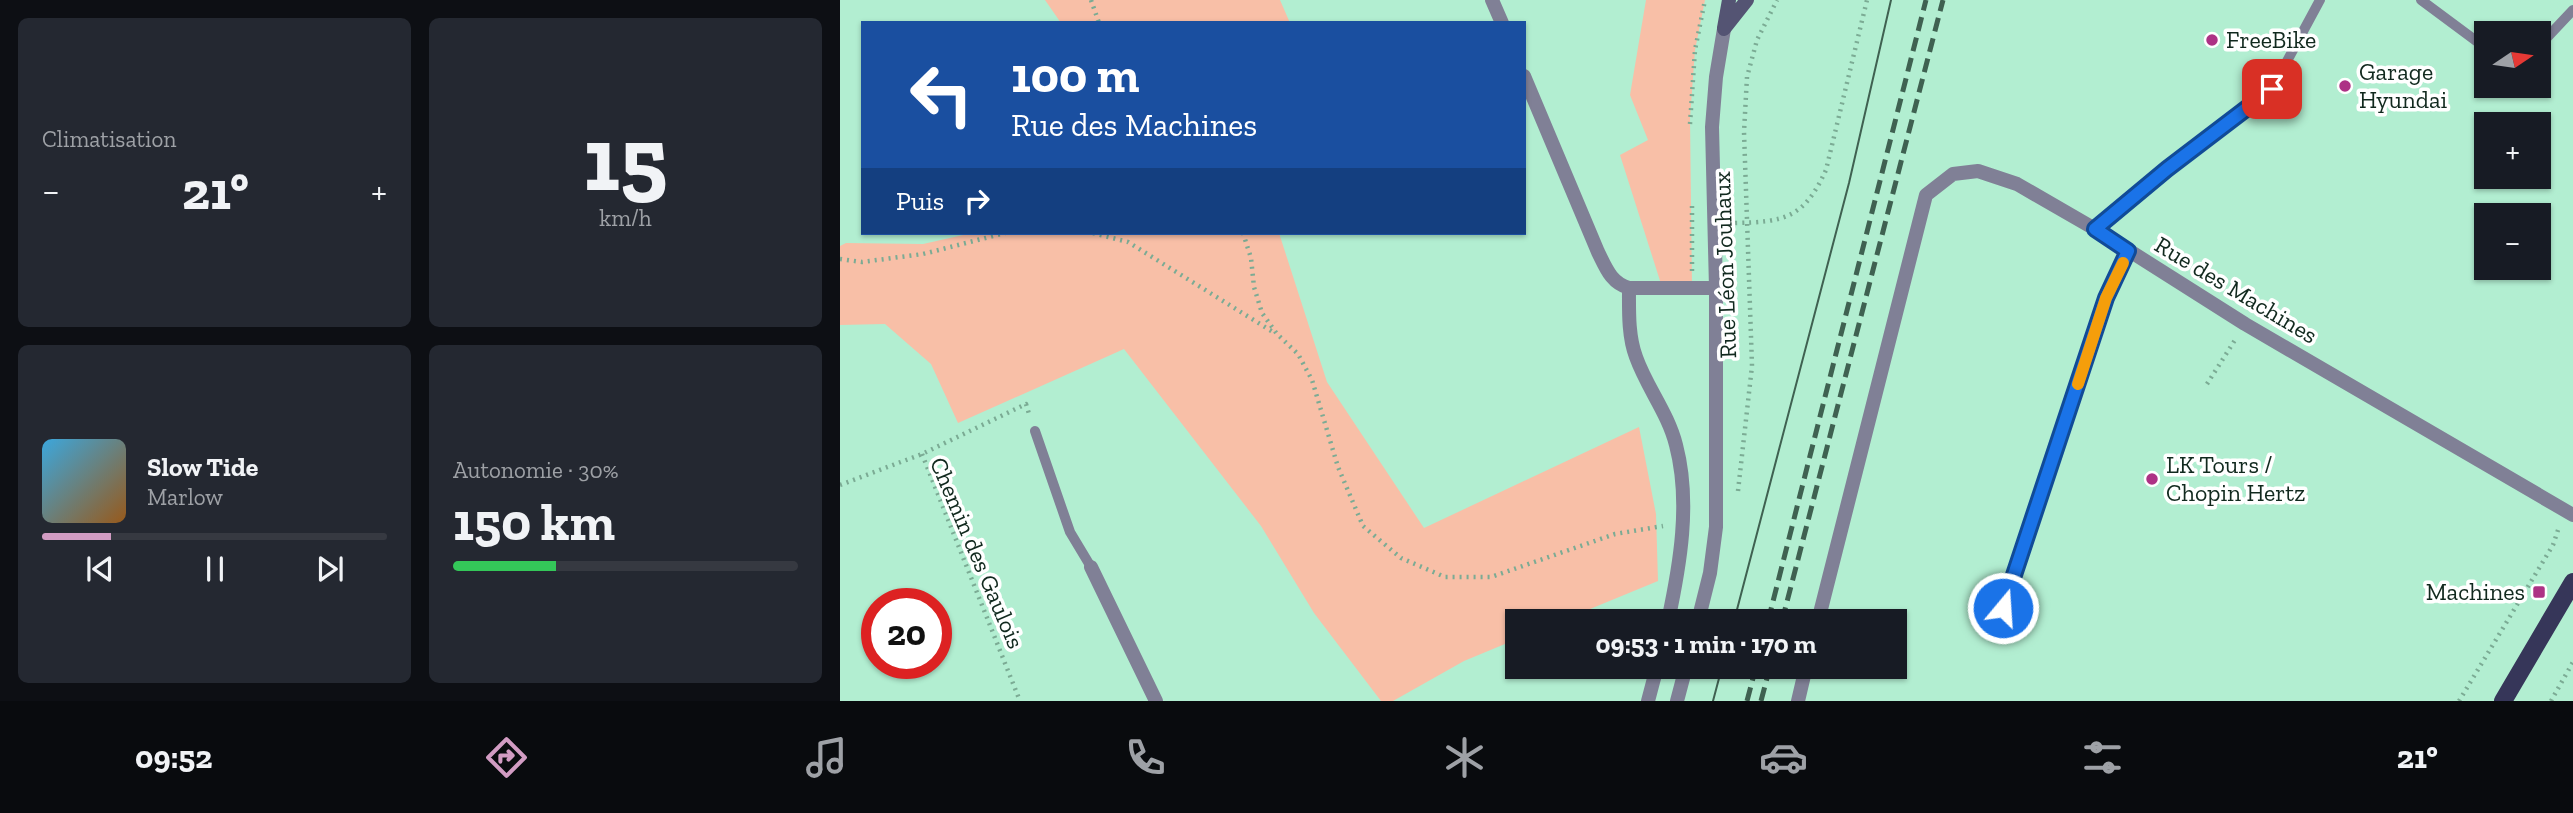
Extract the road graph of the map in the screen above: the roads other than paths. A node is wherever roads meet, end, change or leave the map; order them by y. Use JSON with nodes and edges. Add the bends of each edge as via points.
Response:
{"nodes":[{"id":1,"x":1492,"y":0,"type":"edge"},
{"id":2,"x":1729,"y":0,"type":"edge"},
{"id":3,"x":1747,"y":0,"type":"edge"},
{"id":4,"x":2320,"y":0,"type":"edge"},
{"id":5,"x":2421,"y":0,"type":"edge"},
{"id":6,"x":2573,"y":9,"type":"edge"},
{"id":7,"x":1501,"y":21,"type":"edge"},
{"id":8,"x":1724,"y":29,"type":"junction"},
{"id":9,"x":2552,"y":32,"type":"edge"},
{"id":10,"x":2474,"y":39,"type":"edge"},
{"id":11,"x":1526,"y":81,"type":"edge"},
{"id":12,"x":2095,"y":229,"type":"junction"},
{"id":13,"x":2128,"y":251,"type":"junction"},
{"id":14,"x":1629,"y":288,"type":"junction"},
{"id":15,"x":1716,"y":288,"type":"junction"},
{"id":16,"x":1035,"y":431,"type":"road end"},
{"id":17,"x":2569,"y":513,"type":"edge"},
{"id":18,"x":1091,"y":567,"type":"joint"},
{"id":19,"x":2573,"y":582,"type":"edge"},
{"id":20,"x":2003,"y":608,"type":"dead end"},
{"id":21,"x":1671,"y":609,"type":"edge"},
{"id":22,"x":1701,"y":609,"type":"edge"},
{"id":23,"x":1821,"y":609,"type":"edge"},
{"id":24,"x":1654,"y":679,"type":"edge"},
{"id":25,"x":1683,"y":679,"type":"edge"},
{"id":26,"x":1803,"y":679,"type":"edge"},
{"id":27,"x":1156,"y":701,"type":"edge"},
{"id":28,"x":1648,"y":701,"type":"edge"},
{"id":29,"x":1677,"y":701,"type":"edge"},
{"id":30,"x":1798,"y":701,"type":"edge"},
{"id":31,"x":2503,"y":701,"type":"edge"}],
"edges":[{"from":1,"to":7,"type":"street"},
{"from":2,"to":8,"type":"street","name":"Rue Léon Jouhaux"},
{"from":3,"to":8,"type":"street","name":"Rue Léon Jouhaux"},
{"from":4,"to":12,"type":"lane","via":[[2272,89]]},
{"from":5,"to":10,"type":"lane"},
{"from":6,"to":9,"type":"lane"},
{"from":8,"to":15,"type":"street","name":"Rue Léon Jouhaux","via":[[1712,127]]},
{"from":11,"to":14,"type":"street","via":[[1598,252],[1613,279]]},
{"from":12,"to":13,"type":"street","name":"Rue des Machines"},
{"from":12,"to":23,"type":"street","name":"Rue des Machines","via":[[2017,184],[1978,172],[1953,174],[1926,195]]},
{"from":13,"to":17,"type":"street","name":"Rue des Machines"},
{"from":13,"to":20,"type":"lane","via":[[2106,298]]},
{"from":14,"to":15,"type":"street"},
{"from":14,"to":21,"type":"street","via":[[1636,356],[1668,420],[1681,472],[1682,554]]},
{"from":15,"to":22,"type":"street","name":"Rue Léon Jouhaux","via":[[1716,527]]},
{"from":16,"to":18,"type":"lane","via":[[1070,532]]},
{"from":18,"to":27,"type":"street"},
{"from":19,"to":31,"type":"main road"},
{"from":24,"to":28,"type":"street"},
{"from":25,"to":29,"type":"street"},
{"from":26,"to":30,"type":"street"}]}
